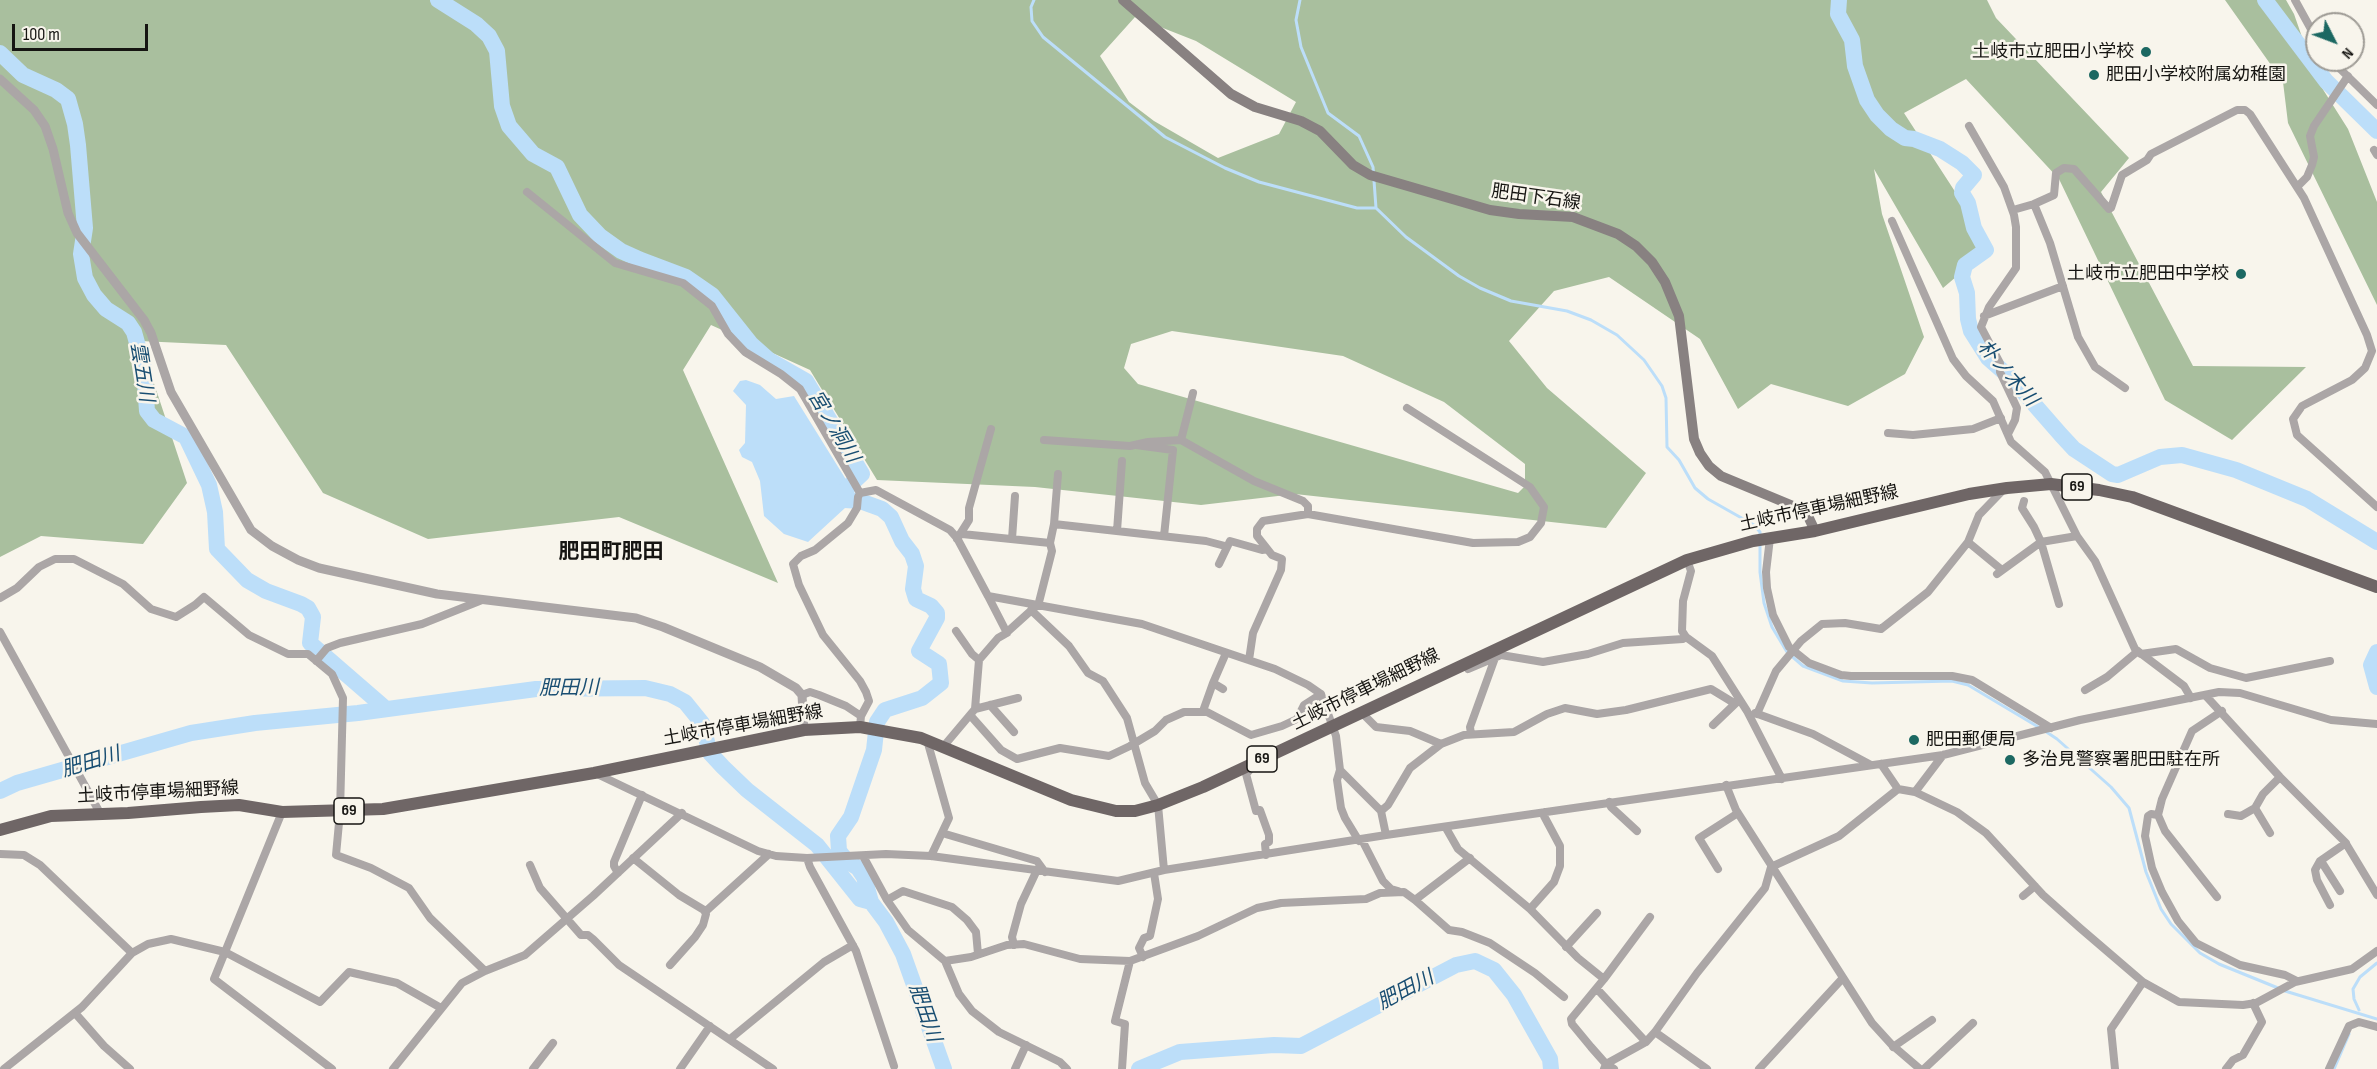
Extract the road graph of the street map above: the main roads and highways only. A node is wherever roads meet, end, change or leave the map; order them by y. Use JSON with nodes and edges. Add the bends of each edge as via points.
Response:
{"nodes":[{"id":1,"x":1123,"y":0,"type":"edge"},
{"id":2,"x":1815,"y":531,"type":"junction"},
{"id":3,"x":2377,"y":587,"type":"edge"},
{"id":4,"x":0,"y":830,"type":"edge"}],
"edges":[{"from":1,"to":2,"type":"main road","name":"肥田下石線","via":[[1231,94],[1320,131],[1353,165],[1370,175],[1490,210],[1573,217],[1618,234],[1636,246],[1665,282],[1679,316],[1694,439],[1700,453],[1721,476],[1807,514]]},
{"from":2,"to":3,"type":"main road","name":"土岐市停車場細野線","number":"69","via":[[1969,494],[2051,484],[2132,497]]},
{"from":2,"to":4,"type":"main road","name":"土岐市停車場細野線","number":"69","via":[[1754,541],[1687,560],[1248,766],[1135,811],[1116,811],[1071,800],[927,740],[861,721],[383,809],[282,812],[239,805],[51,816]]}]}
